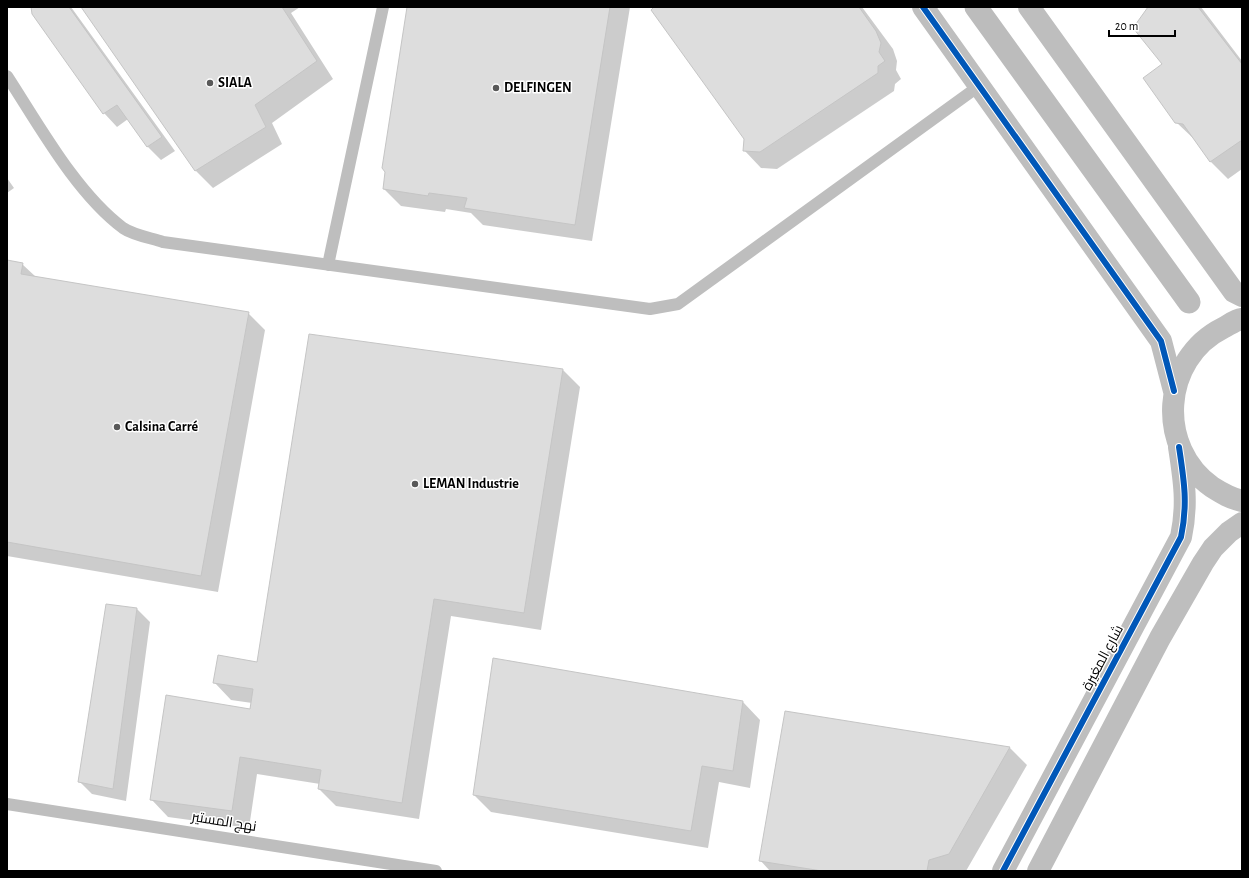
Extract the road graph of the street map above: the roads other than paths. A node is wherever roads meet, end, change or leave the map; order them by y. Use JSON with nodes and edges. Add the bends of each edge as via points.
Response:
{"nodes":[{"id":1,"x":383,"y":7,"type":"edge"},
{"id":2,"x":923,"y":7,"type":"edge"},
{"id":3,"x":1029,"y":7,"type":"edge"},
{"id":4,"x":7,"y":76,"type":"edge"},
{"id":5,"x":979,"y":86,"type":"junction"},
{"id":6,"x":328,"y":265,"type":"junction"},
{"id":7,"x":1242,"y":296,"type":"edge"},
{"id":8,"x":1242,"y":319,"type":"edge"},
{"id":9,"x":1174,"y":391,"type":"junction"},
{"id":10,"x":1179,"y":447,"type":"junction"},
{"id":11,"x":1242,"y":501,"type":"edge"},
{"id":12,"x":1242,"y":523,"type":"edge"},
{"id":13,"x":7,"y":804,"type":"edge"},
{"id":14,"x":436,"y":871,"type":"edge"},
{"id":15,"x":1003,"y":871,"type":"edge"},
{"id":16,"x":1038,"y":871,"type":"edge"}],
"edges":[{"from":1,"to":6,"type":"lane"},
{"from":2,"to":5,"type":"street"},
{"from":3,"to":7,"type":"street","via":[[1234,292]]},
{"from":4,"to":6,"type":"lane","via":[[87,193],[124,229],[163,242]]},
{"from":5,"to":6,"type":"lane","via":[[678,304],[650,310]]},
{"from":5,"to":9,"type":"street","via":[[1161,341]]},
{"from":8,"to":9,"type":"street","via":[[1210,334],[1187,360]]},
{"from":9,"to":10,"type":"street","via":[[1172,419]]},
{"from":10,"to":11,"type":"street","via":[[1199,478],[1230,498]]},
{"from":10,"to":15,"type":"street","name":"شارع المغيرة","via":[[1185,484],[1186,514],[1181,537]]},
{"from":12,"to":16,"type":"street","via":[[1213,548],[1203,563],[1160,638]]},
{"from":13,"to":14,"type":"lane","name":"نهج المستير"}]}
